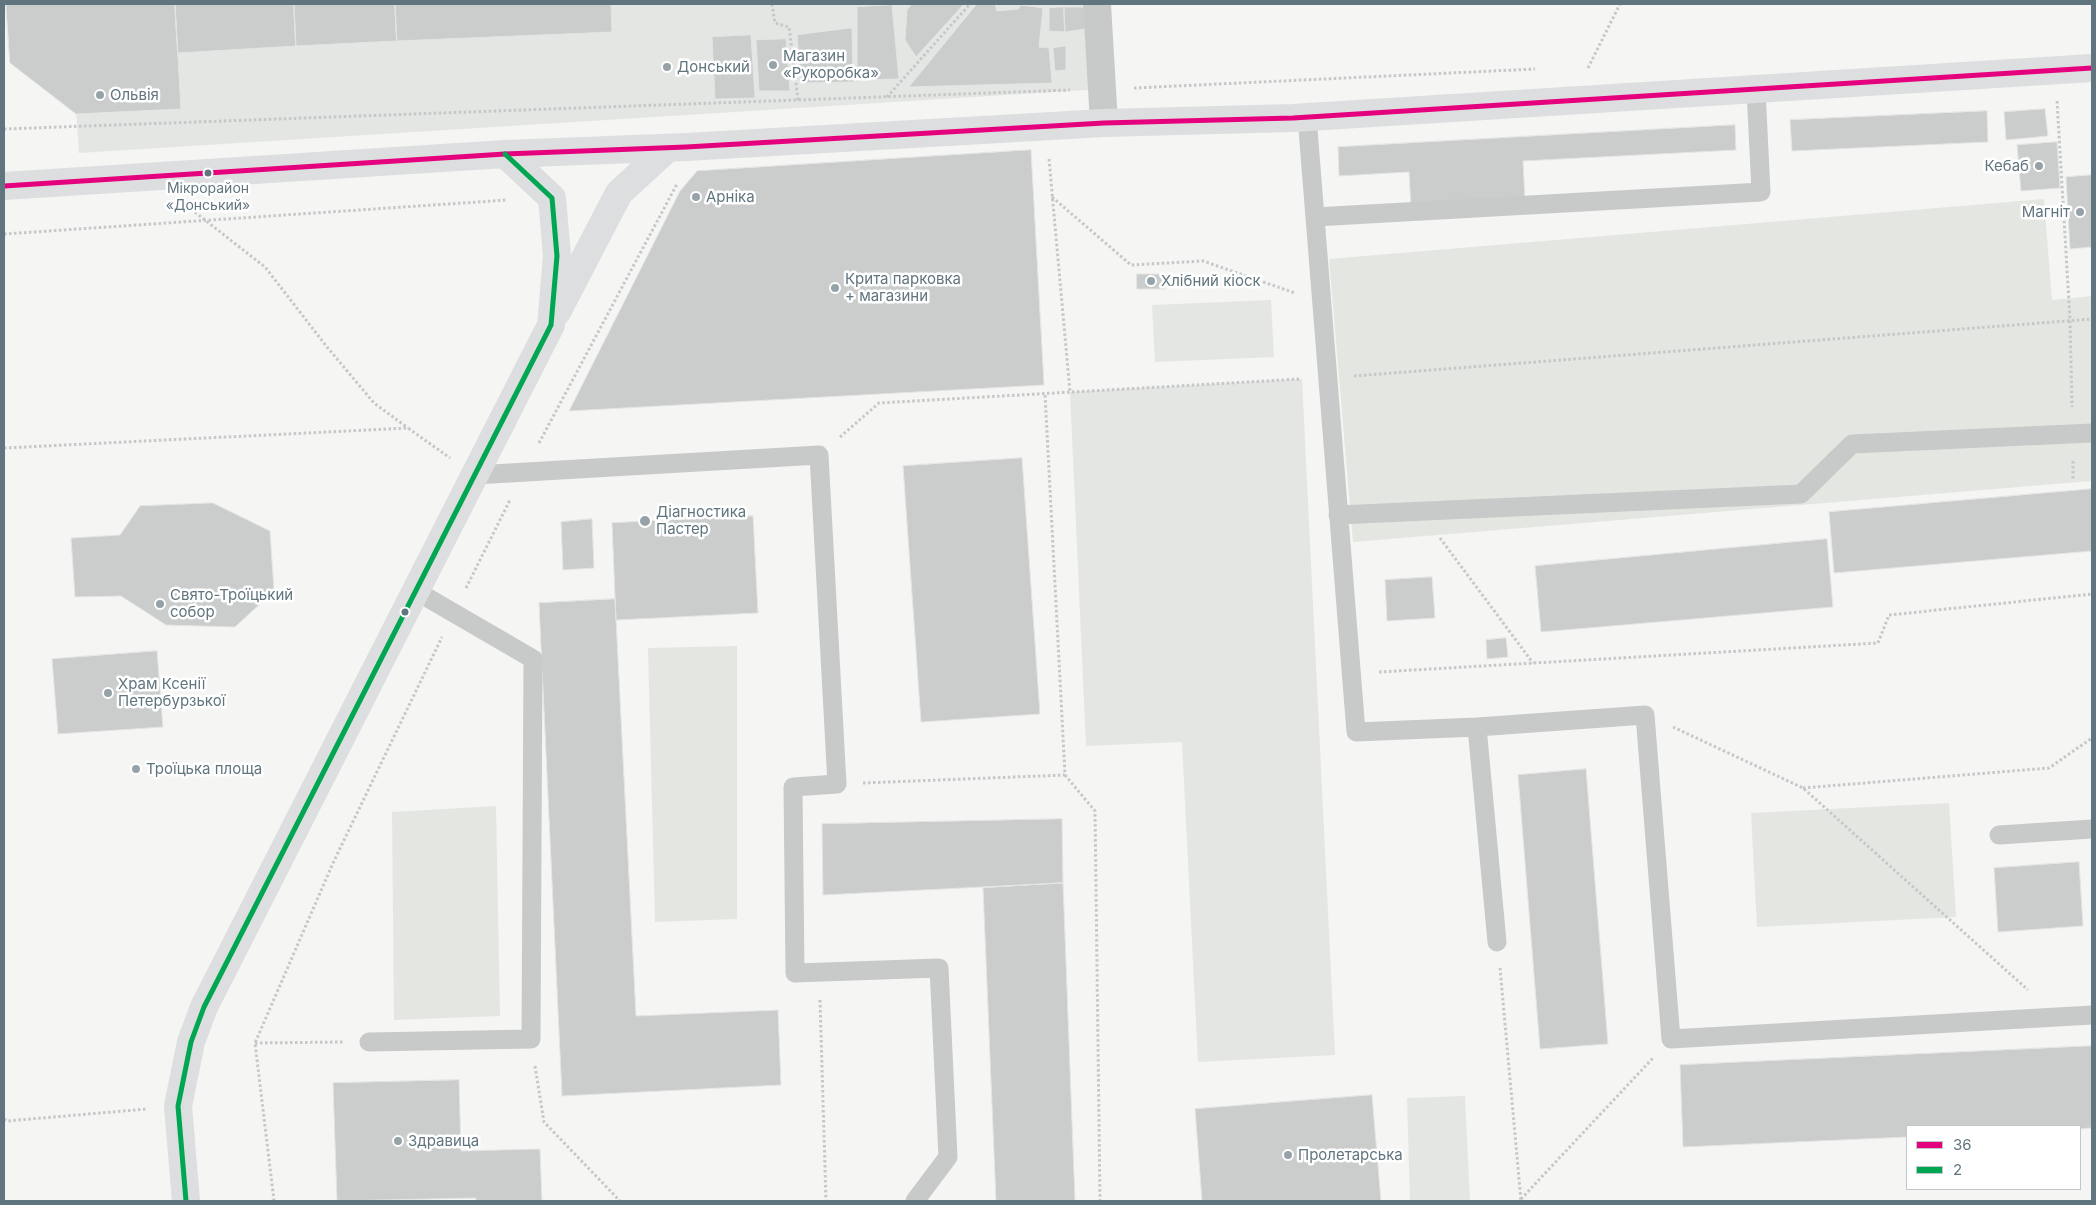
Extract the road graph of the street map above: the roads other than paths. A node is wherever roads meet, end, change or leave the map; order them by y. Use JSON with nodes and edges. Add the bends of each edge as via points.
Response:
{"nodes":[{"id":1,"x":1096,"y":4,"type":"edge"},
{"id":2,"x":2092,"y":68,"type":"edge"},
{"id":3,"x":1756,"y":90,"type":"junction"},
{"id":4,"x":1307,"y":117,"type":"junction"},
{"id":5,"x":1104,"y":124,"type":"junction"},
{"id":6,"x":668,"y":148,"type":"junction"},
{"id":7,"x":504,"y":154,"type":"junction"},
{"id":8,"x":4,"y":186,"type":"edge"},
{"id":9,"x":1315,"y":217,"type":"junction"},
{"id":10,"x":551,"y":325,"type":"junction"},
{"id":11,"x":2092,"y":433,"type":"edge"},
{"id":12,"x":475,"y":475,"type":"junction"},
{"id":13,"x":1338,"y":515,"type":"junction"},
{"id":14,"x":416,"y":591,"type":"junction"},
{"id":15,"x":1477,"y":727,"type":"junction"},
{"id":16,"x":2092,"y":829,"type":"edge"},
{"id":17,"x":1999,"y":835,"type":"dead end"},
{"id":18,"x":1498,"y":942,"type":"road end"},
{"id":19,"x":2092,"y":1015,"type":"edge"},
{"id":20,"x":369,"y":1042,"type":"road end"},
{"id":21,"x":186,"y":1201,"type":"edge"},
{"id":22,"x":914,"y":1201,"type":"edge"}],
"edges":[{"from":1,"to":5,"type":"street"},
{"from":2,"to":3,"type":"street"},
{"from":3,"to":4,"type":"street"},
{"from":3,"to":9,"type":"lane","via":[[1761,192]]},
{"from":4,"to":5,"type":"street"},
{"from":4,"to":9,"type":"lane"},
{"from":5,"to":6,"type":"street"},
{"from":6,"to":7,"type":"street"},
{"from":6,"to":10,"type":"street","via":[[619,193]]},
{"from":7,"to":8,"type":"street"},
{"from":7,"to":10,"type":"street","via":[[552,198],[557,256]]},
{"from":9,"to":13,"type":"lane"},
{"from":10,"to":12,"type":"street"},
{"from":11,"to":13,"type":"lane","via":[[1852,444],[1801,494]]},
{"from":12,"to":14,"type":"street"},
{"from":12,"to":22,"type":"lane","via":[[818,455],[837,784],[793,787],[795,973],[939,968],[948,1157]]},
{"from":13,"to":15,"type":"lane","via":[[1356,732]]},
{"from":14,"to":20,"type":"lane","via":[[533,659],[531,1039]]},
{"from":14,"to":21,"type":"street","via":[[204,1007],[191,1042],[178,1106]]},
{"from":15,"to":18,"type":"lane"},
{"from":15,"to":19,"type":"lane","via":[[1645,715],[1671,1039]]},
{"from":16,"to":17,"type":"lane"}]}
